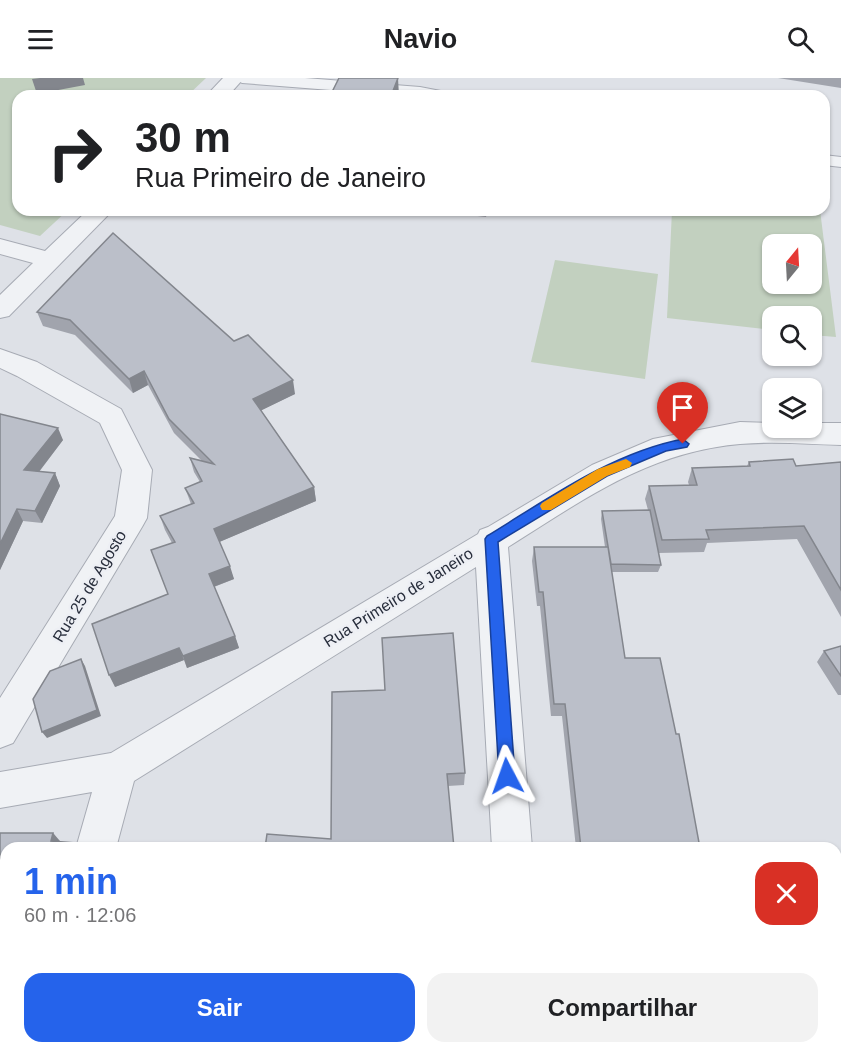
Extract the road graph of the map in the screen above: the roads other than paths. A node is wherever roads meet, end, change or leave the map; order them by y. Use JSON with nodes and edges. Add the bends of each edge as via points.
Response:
{"nodes":[{"id":1,"x":234,"y":78,"type":"edge"},
{"id":2,"x":242,"y":78,"type":"edge"},
{"id":3,"x":222,"y":90,"type":"edge"},
{"id":4,"x":395,"y":90,"type":"edge"},
{"id":5,"x":95,"y":216,"type":"edge"},
{"id":6,"x":0,"y":246,"type":"edge"},
{"id":7,"x":49,"y":260,"type":"junction"},
{"id":8,"x":0,"y":310,"type":"edge"},
{"id":9,"x":0,"y":358,"type":"edge"},
{"id":10,"x":841,"y":434,"type":"edge"},
{"id":11,"x":491,"y":539,"type":"junction"},
{"id":12,"x":0,"y":731,"type":"edge"},
{"id":13,"x":118,"y":770,"type":"junction"},
{"id":14,"x":0,"y":789,"type":"edge"},
{"id":15,"x":98,"y":842,"type":"edge"},
{"id":16,"x":512,"y":842,"type":"edge"}],
"edges":[{"from":1,"to":3,"type":"street"},
{"from":2,"to":4,"type":"lane"},
{"from":5,"to":7,"type":"street"},
{"from":6,"to":7,"type":"street"},
{"from":7,"to":8,"type":"street"},
{"from":9,"to":12,"type":"street","name":"Rua 25 de Agosto","via":[[111,416],[137,470],[131,518]]},
{"from":10,"to":11,"type":"street","name":"Rua Primeiro de Janeiro","via":[[740,432],[664,447],[603,473]]},
{"from":11,"to":13,"type":"street","name":"Rua Primeiro de Janeiro"},
{"from":11,"to":16,"type":"street"},
{"from":13,"to":14,"type":"street","name":"Rua Primeiro de Janeiro"},
{"from":13,"to":15,"type":"street"}]}
